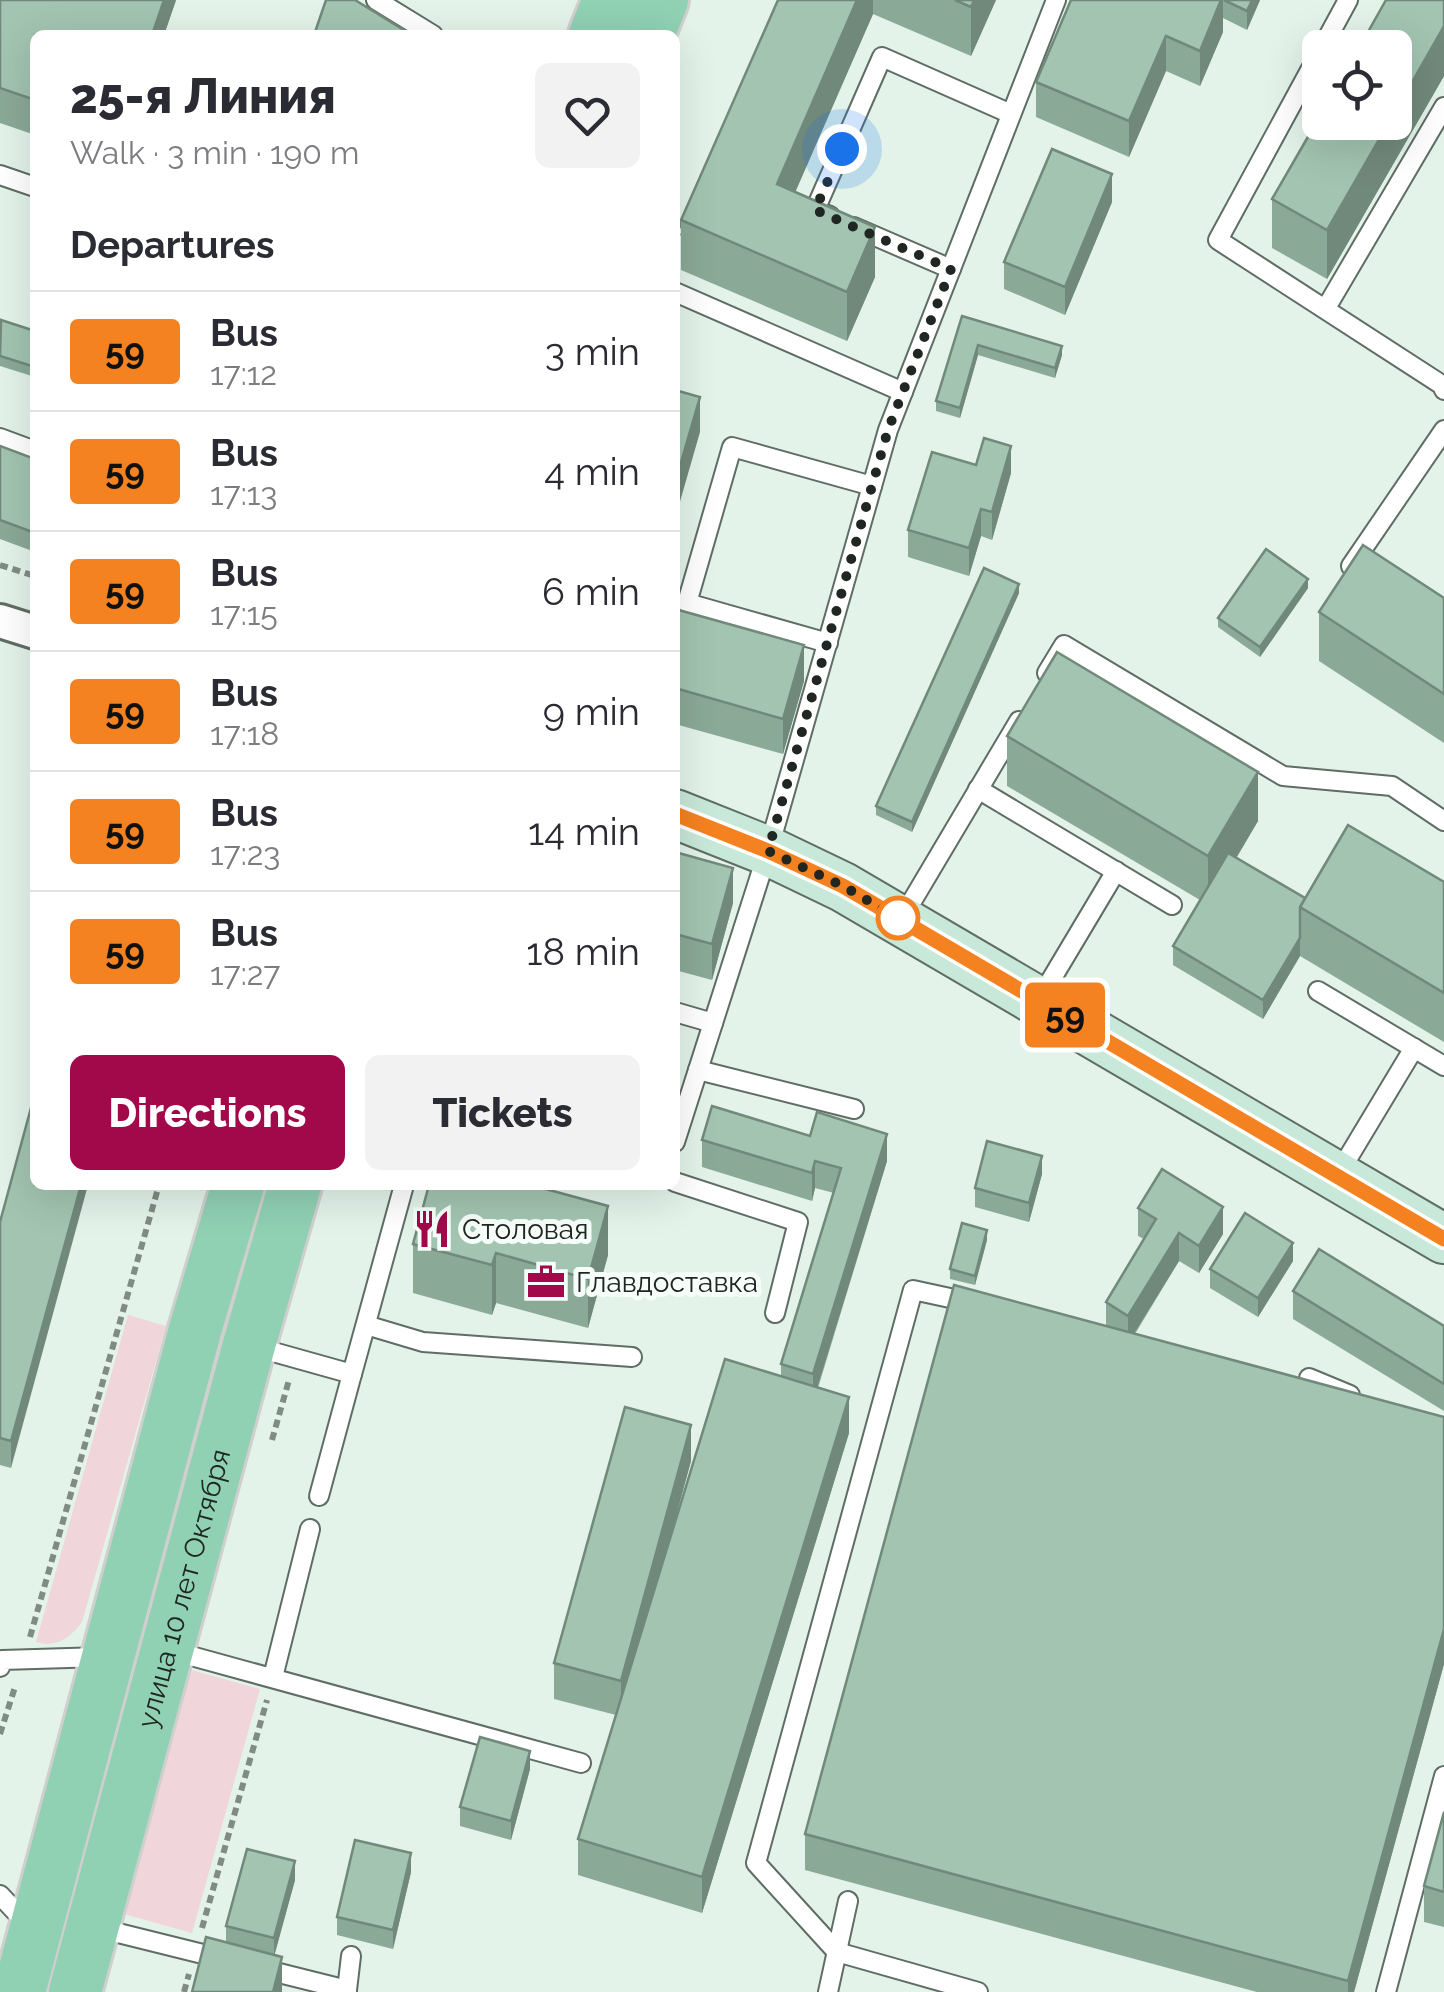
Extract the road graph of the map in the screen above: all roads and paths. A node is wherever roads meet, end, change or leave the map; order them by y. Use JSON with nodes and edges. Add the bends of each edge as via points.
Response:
{"nodes":[{"id":1,"x":376,"y":0,"type":"edge"},
{"id":2,"x":608,"y":0,"type":"edge"},
{"id":3,"x":662,"y":0,"type":"edge"},
{"id":4,"x":1056,"y":0,"type":"edge"},
{"id":5,"x":1348,"y":0,"type":"edge"},
{"id":6,"x":425,"y":30,"type":"edge"},
{"id":7,"x":597,"y":30,"type":"edge"},
{"id":8,"x":650,"y":30,"type":"edge"},
{"id":9,"x":1332,"y":30,"type":"edge"},
{"id":10,"x":1302,"y":85,"type":"edge"},
{"id":11,"x":1444,"y":107,"type":"edge"},
{"id":12,"x":1011,"y":114,"type":"junction"},
{"id":13,"x":0,"y":175,"type":"edge"},
{"id":14,"x":30,"y":185,"type":"edge"},
{"id":15,"x":690,"y":206,"type":"edge"},
{"id":16,"x":680,"y":229,"type":"edge"},
{"id":17,"x":951,"y":269,"type":"junction"},
{"id":18,"x":680,"y":294,"type":"edge"},
{"id":19,"x":1326,"y":308,"type":"junction"},
{"id":20,"x":1443,"y":386,"type":"edge"},
{"id":21,"x":903,"y":392,"type":"junction"},
{"id":22,"x":1444,"y":430,"type":"edge"},
{"id":23,"x":0,"y":438,"type":"edge"},
{"id":24,"x":30,"y":449,"type":"edge"},
{"id":25,"x":872,"y":486,"type":"junction"},
{"id":26,"x":0,"y":565,"type":"edge"},
{"id":27,"x":30,"y":574,"type":"edge"},
{"id":28,"x":1366,"y":576,"type":"edge"},
{"id":29,"x":0,"y":620,"type":"edge"},
{"id":30,"x":30,"y":630,"type":"edge"},
{"id":31,"x":828,"y":642,"type":"junction"},
{"id":32,"x":978,"y":790,"type":"junction"},
{"id":33,"x":680,"y":816,"type":"edge"},
{"id":34,"x":1444,"y":822,"type":"edge"},
{"id":35,"x":768,"y":851,"type":"junction"},
{"id":36,"x":1116,"y":871,"type":"junction"},
{"id":37,"x":1172,"y":904,"type":"dead end"},
{"id":38,"x":901,"y":920,"type":"junction"},
{"id":39,"x":1318,"y":991,"type":"dead end"},
{"id":40,"x":1039,"y":1000,"type":"junction"},
{"id":41,"x":680,"y":1014,"type":"edge"},
{"id":42,"x":713,"y":1024,"type":"junction"},
{"id":43,"x":1414,"y":1048,"type":"junction"},
{"id":44,"x":1444,"y":1066,"type":"edge"},
{"id":45,"x":698,"y":1070,"type":"junction"},
{"id":46,"x":854,"y":1109,"type":"dead end"},
{"id":47,"x":680,"y":1126,"type":"edge"},
{"id":48,"x":1337,"y":1176,"type":"junction"},
{"id":49,"x":680,"y":1184,"type":"edge"},
{"id":50,"x":158,"y":1190,"type":"edge"},
{"id":51,"x":237,"y":1190,"type":"edge"},
{"id":52,"x":294,"y":1190,"type":"edge"},
{"id":53,"x":403,"y":1190,"type":"edge"},
{"id":54,"x":1444,"y":1239,"type":"edge"},
{"id":55,"x":994,"y":1308,"type":"edge"},
{"id":56,"x":775,"y":1313,"type":"dead end"},
{"id":57,"x":366,"y":1325,"type":"junction"},
{"id":58,"x":249,"y":1345,"type":"junction"},
{"id":59,"x":632,"y":1358,"type":"dead end"},
{"id":60,"x":352,"y":1374,"type":"junction"},
{"id":61,"x":1308,"y":1378,"type":"edge"},
{"id":62,"x":1359,"y":1398,"type":"edge"},
{"id":63,"x":319,"y":1496,"type":"dead end"},
{"id":64,"x":310,"y":1529,"type":"dead end"},
{"id":65,"x":168,"y":1649,"type":"junction"},
{"id":66,"x":108,"y":1657,"type":"junction"},
{"id":67,"x":23,"y":1660,"type":"junction"},
{"id":68,"x":0,"y":1668,"type":"edge"},
{"id":69,"x":273,"y":1677,"type":"junction"},
{"id":70,"x":0,"y":1734,"type":"edge"},
{"id":71,"x":582,"y":1763,"type":"dead end"},
{"id":72,"x":1444,"y":1776,"type":"edge"},
{"id":73,"x":848,"y":1900,"type":"dead end"},
{"id":74,"x":17,"y":1914,"type":"edge"},
{"id":75,"x":93,"y":1927,"type":"junction"},
{"id":76,"x":196,"y":1952,"type":"junction"},
{"id":77,"x":837,"y":1952,"type":"junction"},
{"id":78,"x":352,"y":1956,"type":"dead end"},
{"id":79,"x":233,"y":1961,"type":"edge"},
{"id":80,"x":252,"y":1966,"type":"edge"},
{"id":81,"x":346,"y":1991,"type":"edge"},
{"id":82,"x":18,"y":1992,"type":"edge"},
{"id":83,"x":75,"y":1992,"type":"edge"},
{"id":84,"x":828,"y":1992,"type":"edge"},
{"id":85,"x":978,"y":1992,"type":"edge"},
{"id":86,"x":1386,"y":1992,"type":"edge"}],
"edges":[{"from":1,"to":6,"type":"lane"},
{"from":2,"to":7,"type":"main road"},
{"from":3,"to":8,"type":"main road"},
{"from":4,"to":12,"type":"lane"},
{"from":5,"to":9,"type":"lane"},
{"from":10,"to":19,"type":"lane","via":[[1218,240]]},
{"from":11,"to":19,"type":"lane"},
{"from":12,"to":17,"type":"lane"},
{"from":12,"to":17,"type":"lane","via":[[882,57],[815,210]]},
{"from":13,"to":14,"type":"lane"},
{"from":15,"to":16,"type":"path"},
{"from":17,"to":21,"type":"lane"},
{"from":18,"to":21,"type":"lane"},
{"from":19,"to":20,"type":"lane"},
{"from":21,"to":25,"type":"lane"},
{"from":22,"to":28,"type":"lane","via":[[1350,566]]},
{"from":23,"to":24,"type":"lane"},
{"from":25,"to":31,"type":"lane"},
{"from":25,"to":31,"type":"lane","via":[[732,446],[702,550],[688,603]]},
{"from":26,"to":27,"type":"path"},
{"from":29,"to":30,"type":"street"},
{"from":31,"to":35,"type":"lane"},
{"from":32,"to":34,"type":"lane","via":[[1064,645],[1283,776],[1392,786]]},
{"from":32,"to":36,"type":"lane"},
{"from":32,"to":38,"type":"lane"},
{"from":33,"to":35,"type":"main road"},
{"from":35,"to":38,"type":"main road"},
{"from":35,"to":42,"type":"lane"},
{"from":36,"to":37,"type":"lane"},
{"from":36,"to":40,"type":"lane"},
{"from":38,"to":40,"type":"main road"},
{"from":39,"to":43,"type":"lane"},
{"from":40,"to":48,"type":"main road"},
{"from":41,"to":42,"type":"lane"},
{"from":42,"to":45,"type":"lane"},
{"from":43,"to":44,"type":"lane"},
{"from":43,"to":48,"type":"lane"},
{"from":45,"to":46,"type":"lane"},
{"from":45,"to":47,"type":"lane"},
{"from":48,"to":54,"type":"main road"},
{"from":49,"to":56,"type":"lane","via":[[798,1222]]},
{"from":50,"to":67,"type":"path"},
{"from":51,"to":66,"type":"main road","name":"улица 10 лет Октября"},
{"from":52,"to":58,"type":"main road","name":"улица 10 лет Октября"},
{"from":53,"to":57,"type":"lane"},
{"from":55,"to":77,"type":"lane","via":[[913,1290],[756,1863]]},
{"from":57,"to":59,"type":"lane","via":[[424,1342]]},
{"from":57,"to":60,"type":"lane"},
{"from":58,"to":60,"type":"lane"},
{"from":58,"to":65,"type":"main road","name":"улица 10 лет Октября"},
{"from":60,"to":63,"type":"lane"},
{"from":61,"to":62,"type":"lane"},
{"from":64,"to":69,"type":"lane"},
{"from":65,"to":69,"type":"lane"},
{"from":65,"to":75,"type":"main road","name":"улица 10 лет Октября"},
{"from":66,"to":67,"type":"lane"},
{"from":66,"to":74,"type":"main road","name":"улица 10 лет Октября"},
{"from":67,"to":68,"type":"lane","via":[[2,1660]]},
{"from":67,"to":70,"type":"path"},
{"from":69,"to":71,"type":"lane"},
{"from":69,"to":76,"type":"path"},
{"from":72,"to":86,"type":"lane"},
{"from":73,"to":77,"type":"lane"},
{"from":74,"to":82,"type":"main road","name":"улица 10 лет Октября"},
{"from":75,"to":76,"type":"lane"},
{"from":75,"to":83,"type":"main road","name":"улица 10 лет Октября"},
{"from":76,"to":79,"type":"lane"},
{"from":77,"to":84,"type":"lane"},
{"from":77,"to":85,"type":"lane"},
{"from":78,"to":81,"type":"lane"},
{"from":80,"to":81,"type":"lane"}]}
